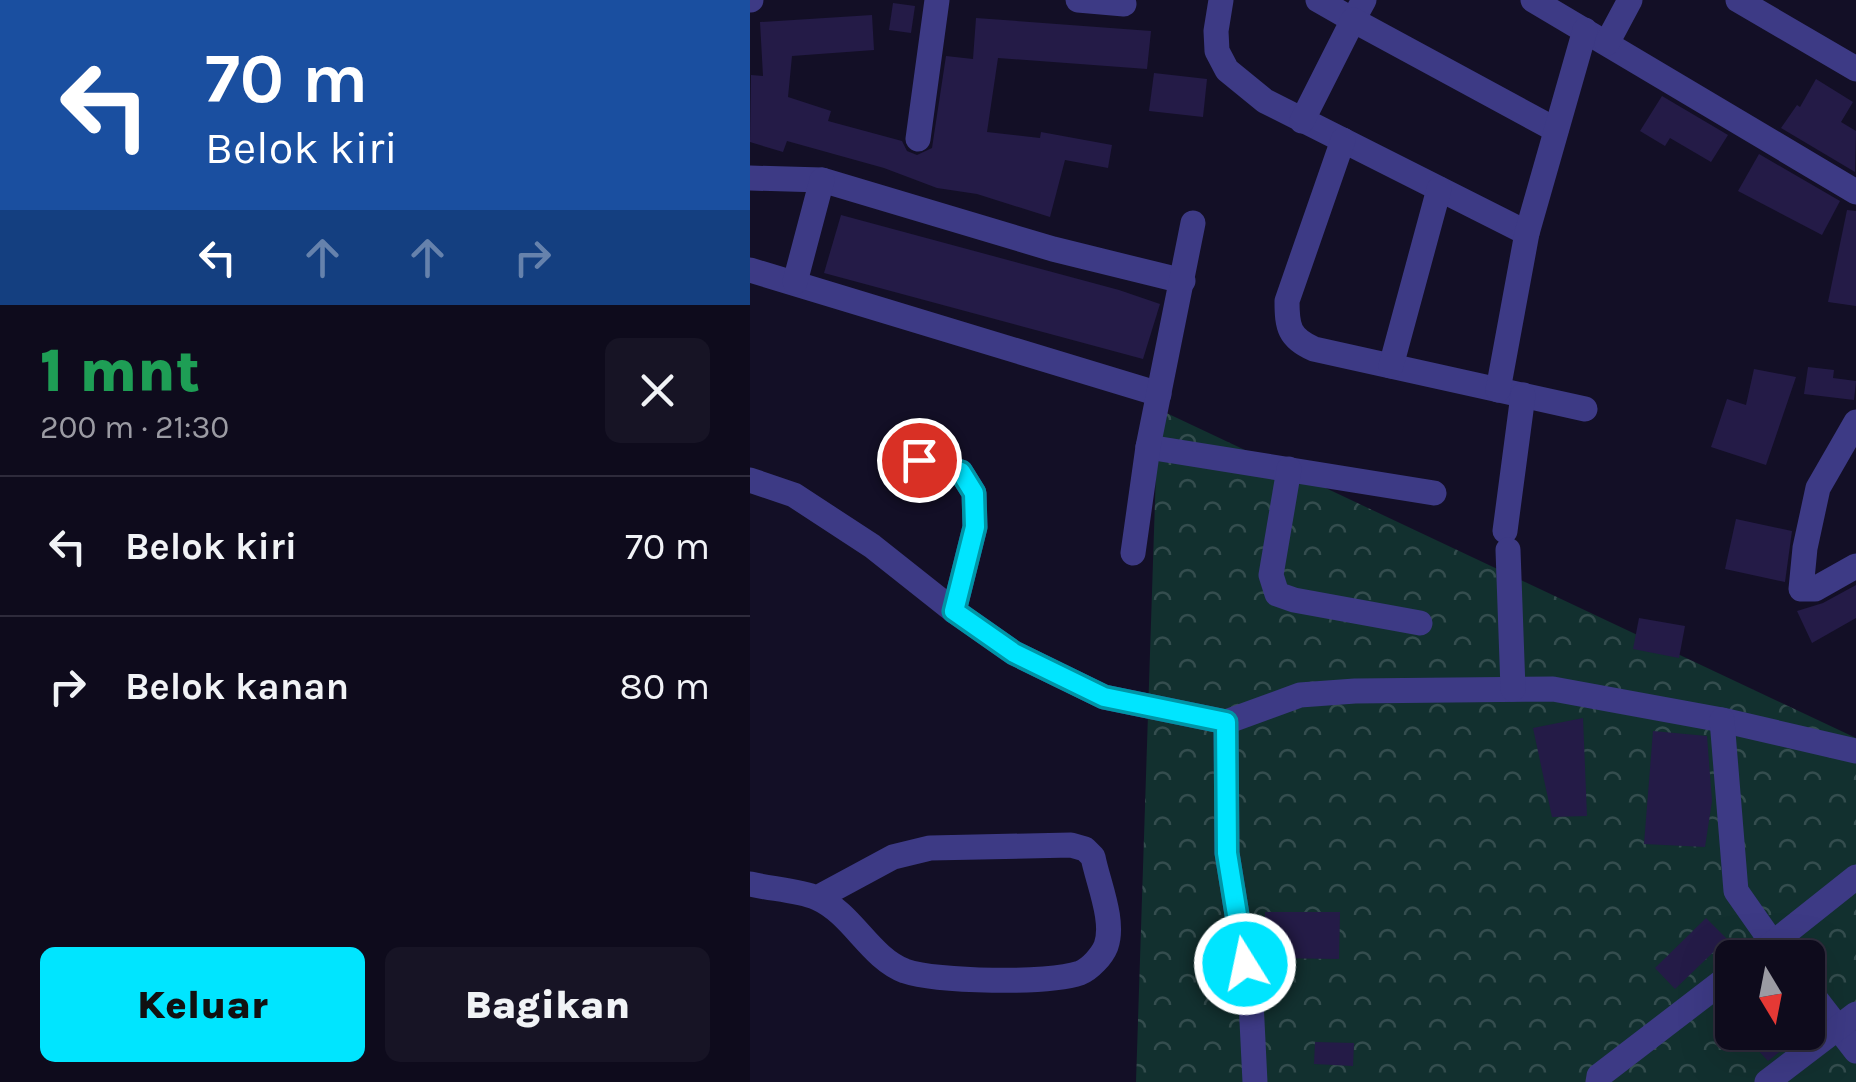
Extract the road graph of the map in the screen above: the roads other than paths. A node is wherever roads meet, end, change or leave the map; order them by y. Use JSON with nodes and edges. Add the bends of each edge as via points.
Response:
{"nodes":[{"id":1,"x":938,"y":0,"type":"edge"},
{"id":2,"x":1078,"y":0,"type":"edge"},
{"id":3,"x":1221,"y":0,"type":"edge"},
{"id":4,"x":1318,"y":0,"type":"edge"},
{"id":5,"x":1533,"y":0,"type":"edge"},
{"id":6,"x":1630,"y":0,"type":"edge"},
{"id":7,"x":1738,"y":0,"type":"edge"},
{"id":8,"x":1124,"y":4,"type":"dead end"},
{"id":9,"x":1358,"y":10,"type":"edge"},
{"id":10,"x":1596,"y":37,"type":"junction"},
{"id":11,"x":1856,"y":69,"type":"edge"},
{"id":12,"x":1302,"y":122,"type":"junction"},
{"id":13,"x":1556,"y":130,"type":"junction"},
{"id":14,"x":918,"y":139,"type":"dead end"},
{"id":15,"x":1343,"y":140,"type":"junction"},
{"id":16,"x":750,"y":178,"type":"edge"},
{"id":17,"x":822,"y":180,"type":"junction"},
{"id":18,"x":1439,"y":190,"type":"junction"},
{"id":19,"x":1856,"y":192,"type":"edge"},
{"id":20,"x":1193,"y":223,"type":"dead end"},
{"id":21,"x":1527,"y":233,"type":"junction"},
{"id":22,"x":750,"y":270,"type":"edge"},
{"id":23,"x":1183,"y":281,"type":"junction"},
{"id":24,"x":796,"y":282,"type":"junction"},
{"id":25,"x":1391,"y":366,"type":"junction"},
{"id":26,"x":1510,"y":393,"type":"junction"},
{"id":27,"x":1159,"y":394,"type":"junction"},
{"id":28,"x":1585,"y":409,"type":"dead end"},
{"id":29,"x":1854,"y":428,"type":"edge"},
{"id":30,"x":1148,"y":446,"type":"junction"},
{"id":31,"x":919,"y":460,"type":"dead end"},
{"id":32,"x":1288,"y":468,"type":"junction"},
{"id":33,"x":750,"y":480,"type":"edge"},
{"id":34,"x":1434,"y":493,"type":"dead end"},
{"id":35,"x":1134,"y":554,"type":"dead end"},
{"id":36,"x":1856,"y":566,"type":"edge"},
{"id":37,"x":954,"y":611,"type":"junction"},
{"id":38,"x":1420,"y":623,"type":"dead end"},
{"id":39,"x":1513,"y":689,"type":"junction"},
{"id":40,"x":1722,"y":720,"type":"junction"},
{"id":41,"x":1226,"y":722,"type":"junction"},
{"id":42,"x":1856,"y":751,"type":"edge"},
{"id":43,"x":1856,"y":876,"type":"edge"},
{"id":44,"x":750,"y":884,"type":"edge"},
{"id":45,"x":816,"y":898,"type":"junction"},
{"id":46,"x":1763,"y":940,"type":"edge"},
{"id":47,"x":1785,"y":940,"type":"edge"},
{"id":48,"x":1715,"y":987,"type":"edge"},
{"id":49,"x":1825,"y":1003,"type":"edge"},
{"id":50,"x":1847,"y":1021,"type":"edge"},
{"id":51,"x":1856,"y":1051,"type":"edge"},
{"id":52,"x":1255,"y":1082,"type":"edge"},
{"id":53,"x":1598,"y":1082,"type":"edge"},
{"id":54,"x":1767,"y":1082,"type":"edge"}],
"edges":[{"from":1,"to":14,"type":"street"},
{"from":2,"to":8,"type":"street"},
{"from":3,"to":12,"type":"street","via":[[1216,51],[1226,70]]},
{"from":4,"to":9,"type":"street"},
{"from":5,"to":10,"type":"street"},
{"from":6,"to":10,"type":"street"},
{"from":7,"to":11,"type":"street"},
{"from":9,"to":12,"type":"street"},
{"from":9,"to":13,"type":"street"},
{"from":10,"to":13,"type":"street"},
{"from":10,"to":19,"type":"street"},
{"from":12,"to":15,"type":"street"},
{"from":13,"to":21,"type":"street"},
{"from":15,"to":18,"type":"street"},
{"from":15,"to":25,"type":"street","via":[[1287,301],[1287,326],[1294,340],[1314,349]]},
{"from":16,"to":17,"type":"street"},
{"from":17,"to":23,"type":"street"},
{"from":17,"to":24,"type":"street"},
{"from":18,"to":21,"type":"street"},
{"from":18,"to":25,"type":"street"},
{"from":20,"to":23,"type":"street"},
{"from":21,"to":26,"type":"street"},
{"from":22,"to":24,"type":"street"},
{"from":23,"to":27,"type":"street"},
{"from":24,"to":27,"type":"street"},
{"from":25,"to":26,"type":"street"},
{"from":26,"to":28,"type":"street"},
{"from":26,"to":39,"type":"street"},
{"from":27,"to":30,"type":"street"},
{"from":29,"to":36,"type":"street","via":[[1818,488],[1801,589],[1815,589]]},
{"from":30,"to":32,"type":"street"},
{"from":30,"to":35,"type":"street"},
{"from":31,"to":37,"type":"street","via":[[961,472],[974,493],[975,527]]},
{"from":32,"to":34,"type":"street"},
{"from":32,"to":38,"type":"street","via":[[1272,576],[1277,594]]},
{"from":33,"to":37,"type":"street","via":[[794,495]]},
{"from":37,"to":41,"type":"street","via":[[1014,653],[1104,697]]},
{"from":39,"to":40,"type":"street","via":[[1608,697]]},
{"from":39,"to":41,"type":"street","via":[[1300,695]]},
{"from":40,"to":42,"type":"street"},
{"from":40,"to":46,"type":"street","via":[[1736,891]]},
{"from":41,"to":52,"type":"street","via":[[1227,853],[1251,1002]]},
{"from":43,"to":47,"type":"street"},
{"from":44,"to":45,"type":"street"},
{"from":45,"to":45,"type":"street","via":[[892,857],[930,848],[1072,845],[1092,857],[1110,932],[1104,952],[1084,972],[1050,980],[936,976],[889,962]]},
{"from":48,"to":53,"type":"street"},
{"from":49,"to":50,"type":"street"},
{"from":50,"to":51,"type":"street"},
{"from":50,"to":54,"type":"street"}]}
